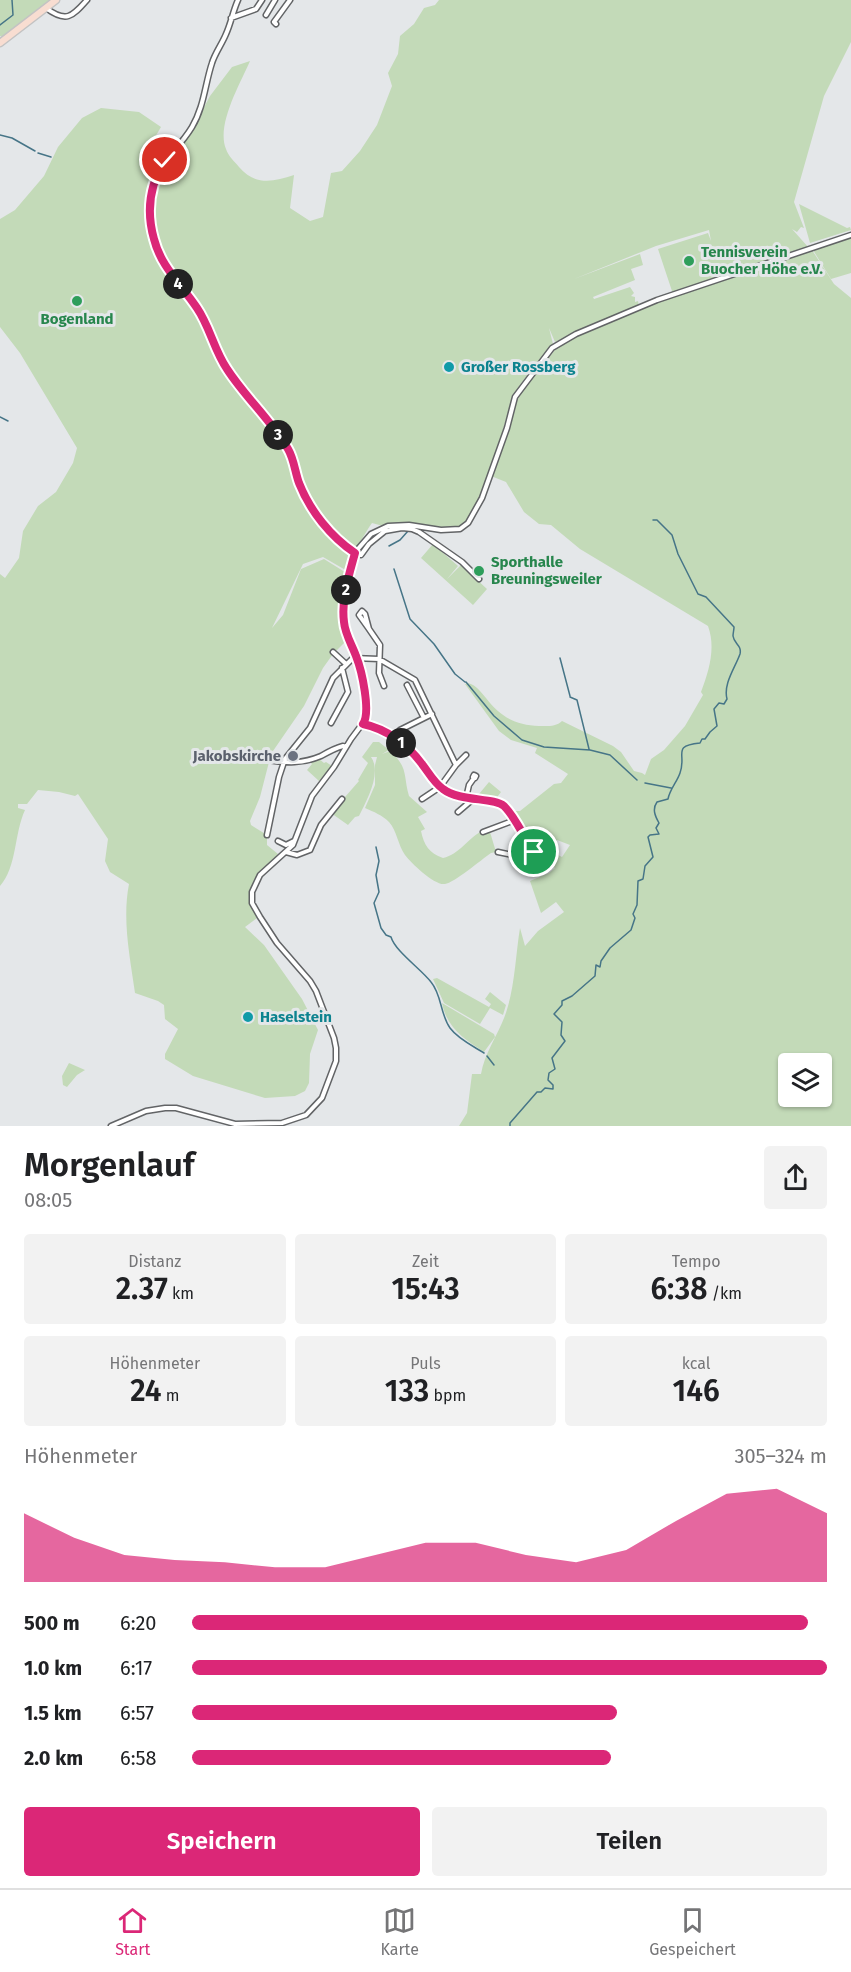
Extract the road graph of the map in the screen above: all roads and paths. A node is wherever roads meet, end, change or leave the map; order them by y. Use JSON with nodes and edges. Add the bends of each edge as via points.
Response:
{"nodes":[{"id":1,"x":56,"y":0,"type":"edge"},
{"id":2,"x":87,"y":0,"type":"edge"},
{"id":3,"x":238,"y":0,"type":"edge"},
{"id":4,"x":262,"y":0,"type":"edge"},
{"id":5,"x":275,"y":0,"type":"edge"},
{"id":6,"x":290,"y":0,"type":"edge"},
{"id":7,"x":46,"y":8,"type":"junction"},
{"id":8,"x":266,"y":15,"type":"dead end"},
{"id":9,"x":231,"y":18,"type":"junction"},
{"id":10,"x":276,"y":24,"type":"dead end"},
{"id":11,"x":0,"y":44,"type":"edge"},
{"id":12,"x":851,"y":236,"type":"edge"},
{"id":13,"x":355,"y":553,"type":"junction"},
{"id":14,"x":479,"y":579,"type":"dead end"},
{"id":15,"x":369,"y":629,"type":"dead end"},
{"id":16,"x":333,"y":652,"type":"dead end"},
{"id":17,"x":357,"y":658,"type":"junction"},
{"id":18,"x":379,"y":659,"type":"junction"},
{"id":19,"x":346,"y":664,"type":"junction"},
{"id":20,"x":342,"y":668,"type":"junction"},
{"id":21,"x":407,"y":685,"type":"dead end"},
{"id":22,"x":384,"y":686,"type":"dead end"},
{"id":23,"x":432,"y":714,"type":"junction"},
{"id":24,"x":424,"y":718,"type":"junction"},
{"id":25,"x":331,"y":723,"type":"dead end"},
{"id":26,"x":363,"y":724,"type":"junction"},
{"id":27,"x":394,"y":736,"type":"junction"},
{"id":28,"x":346,"y":747,"type":"junction"},
{"id":29,"x":466,"y":755,"type":"dead end"},
{"id":30,"x":268,"y":760,"type":"dead end"},
{"id":31,"x":284,"y":763,"type":"junction"},
{"id":32,"x":456,"y":765,"type":"junction"},
{"id":33,"x":478,"y":770,"type":"dead end"},
{"id":34,"x":440,"y":787,"type":"junction"},
{"id":35,"x":465,"y":798,"type":"junction"},
{"id":36,"x":342,"y":799,"type":"dead end"},
{"id":37,"x":422,"y":799,"type":"dead end"},
{"id":38,"x":472,"y":800,"type":"junction"},
{"id":39,"x":458,"y":812,"type":"dead end"},
{"id":40,"x":515,"y":820,"type":"junction"},
{"id":41,"x":483,"y":832,"type":"dead end"},
{"id":42,"x":267,"y":835,"type":"dead end"},
{"id":43,"x":278,"y":841,"type":"dead end"},
{"id":44,"x":295,"y":841,"type":"junction"},
{"id":45,"x":286,"y":852,"type":"junction"},
{"id":46,"x":498,"y":852,"type":"dead end"},
{"id":47,"x":546,"y":858,"type":"dead end"},
{"id":48,"x":539,"y":859,"type":"junction"},
{"id":49,"x":111,"y":1126,"type":"edge"}],
"edges":[{"from":1,"to":7,"type":"main road"},
{"from":2,"to":7,"type":"street","via":[[68,17]]},
{"from":3,"to":9,"type":"street"},
{"from":4,"to":9,"type":"street","via":[[256,9]]},
{"from":5,"to":8,"type":"street"},
{"from":6,"to":10,"type":"street"},
{"from":7,"to":11,"type":"main road"},
{"from":9,"to":13,"type":"street","via":[[190,129],[154,179],[150,204],[154,239],[164,264],[204,318],[220,358],[287,447],[311,506],[333,536]]},
{"from":12,"to":13,"type":"street","via":[[657,300],[559,343],[515,397],[482,498],[468,523],[460,529],[436,531],[394,525],[379,529]]},
{"from":13,"to":14,"type":"street","via":[[362,555],[381,533],[402,528],[415,530],[462,562]]},
{"from":13,"to":17,"type":"street","via":[[343,612]]},
{"from":15,"to":18,"type":"street","via":[[379,645]]},
{"from":16,"to":19,"type":"street"},
{"from":17,"to":18,"type":"street"},
{"from":17,"to":19,"type":"street"},
{"from":17,"to":26,"type":"street","via":[[366,706]]},
{"from":18,"to":22,"type":"street"},
{"from":18,"to":23,"type":"street","via":[[415,680]]},
{"from":19,"to":20,"type":"street"},
{"from":20,"to":25,"type":"street","via":[[347,696]]},
{"from":20,"to":31,"type":"street","via":[[329,684],[306,734]]},
{"from":21,"to":24,"type":"street"},
{"from":23,"to":24,"type":"street"},
{"from":23,"to":32,"type":"street"},
{"from":24,"to":27,"type":"street"},
{"from":26,"to":27,"type":"street"},
{"from":26,"to":28,"type":"street"},
{"from":27,"to":34,"type":"street"},
{"from":28,"to":31,"type":"street","via":[[303,762]]},
{"from":28,"to":44,"type":"street","via":[[312,796]]},
{"from":29,"to":32,"type":"street"},
{"from":30,"to":31,"type":"street"},
{"from":31,"to":42,"type":"street"},
{"from":32,"to":34,"type":"street"},
{"from":33,"to":35,"type":"street"},
{"from":34,"to":35,"type":"street"},
{"from":34,"to":37,"type":"street"},
{"from":35,"to":38,"type":"street"},
{"from":36,"to":45,"type":"street","via":[[321,825],[310,850],[297,855]]},
{"from":38,"to":39,"type":"street"},
{"from":38,"to":40,"type":"street","via":[[496,801]]},
{"from":40,"to":41,"type":"street"},
{"from":40,"to":48,"type":"street"},
{"from":43,"to":44,"type":"street","via":[[285,845]]},
{"from":44,"to":45,"type":"street"},
{"from":45,"to":49,"type":"street","via":[[255,882],[252,903],[277,943],[310,981],[330,1026],[337,1054],[322,1098],[306,1115],[282,1123],[235,1124],[165,1108]]},
{"from":46,"to":48,"type":"street"},
{"from":47,"to":48,"type":"street"}]}
